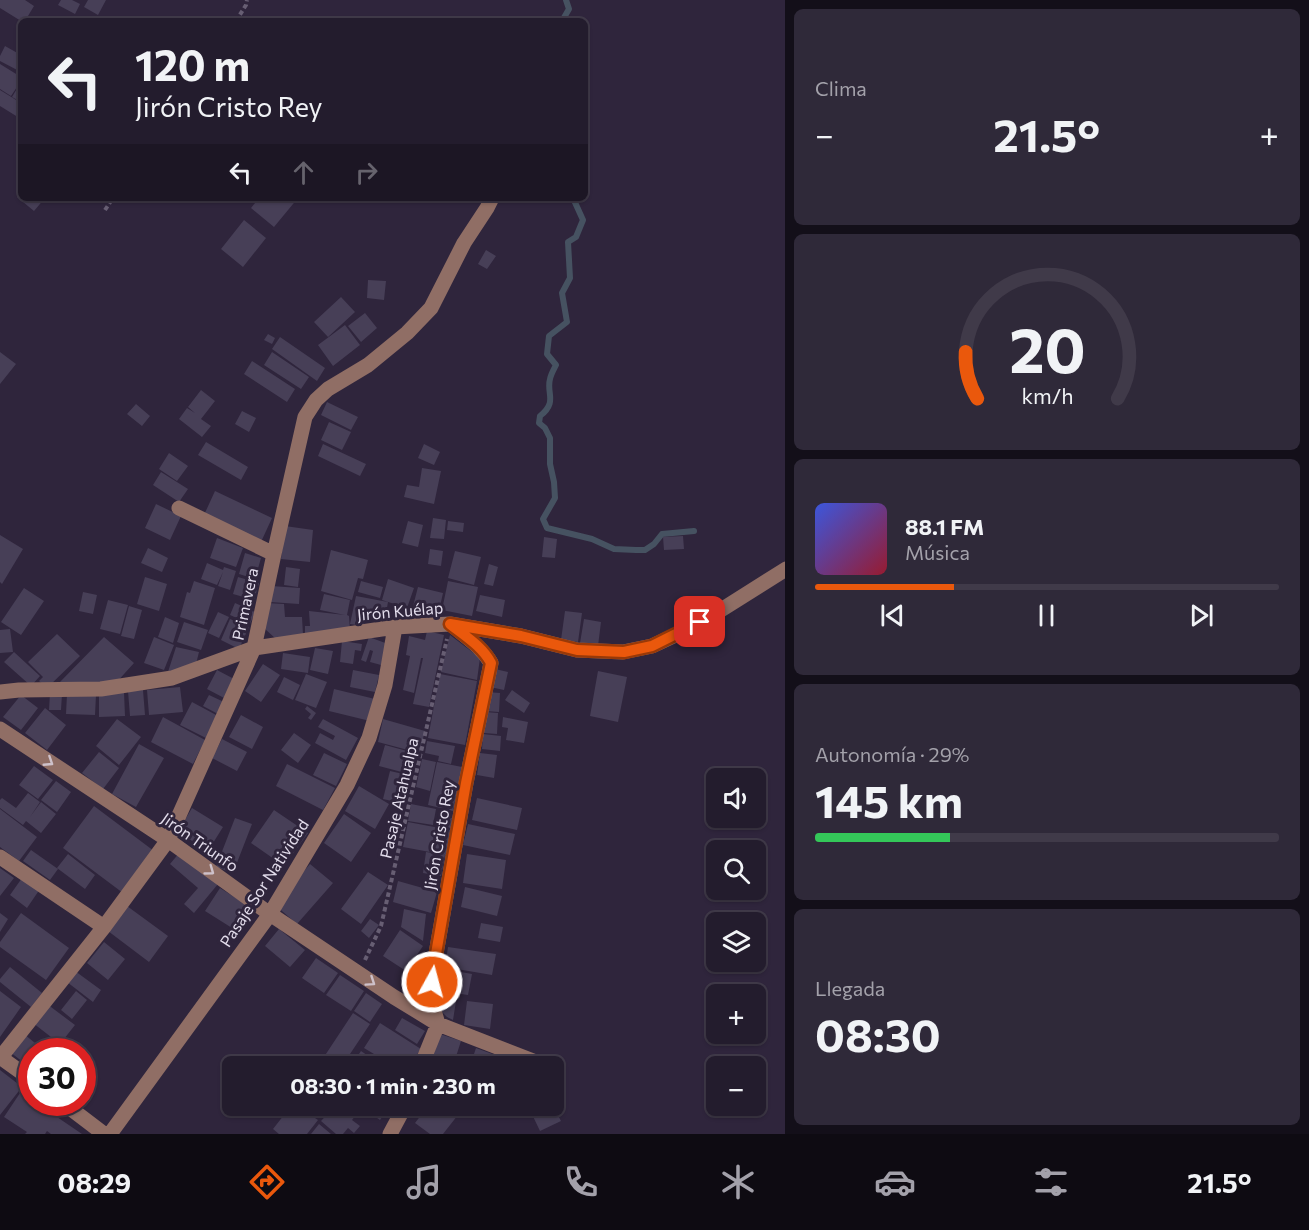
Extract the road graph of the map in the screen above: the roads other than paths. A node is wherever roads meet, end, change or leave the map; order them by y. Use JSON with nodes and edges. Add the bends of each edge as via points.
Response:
{"nodes":[{"id":1,"x":490,"y":201,"type":"edge"},
{"id":2,"x":179,"y":508,"type":"dead end"},
{"id":3,"x":274,"y":554,"type":"junction"},
{"id":4,"x":785,"y":570,"type":"edge"},
{"id":5,"x":450,"y":624,"type":"junction"},
{"id":6,"x":395,"y":627,"type":"junction"},
{"id":7,"x":254,"y":648,"type":"junction"},
{"id":8,"x":0,"y":692,"type":"edge"},
{"id":9,"x":0,"y":729,"type":"edge"},
{"id":10,"x":168,"y":840,"type":"junction"},
{"id":11,"x":0,"y":857,"type":"edge"},
{"id":12,"x":270,"y":914,"type":"junction"},
{"id":13,"x":104,"y":927,"type":"junction"},
{"id":14,"x":438,"y":1024,"type":"junction"},
{"id":15,"x":425,"y":1056,"type":"edge"},
{"id":16,"x":520,"y":1056,"type":"edge"},
{"id":17,"x":0,"y":1057,"type":"edge"},
{"id":18,"x":18,"y":1070,"type":"edge"},
{"id":19,"x":80,"y":1116,"type":"edge"},
{"id":20,"x":400,"y":1116,"type":"edge"},
{"id":21,"x":104,"y":1134,"type":"edge"},
{"id":22,"x":110,"y":1134,"type":"edge"},
{"id":23,"x":390,"y":1134,"type":"edge"}],
"edges":[{"from":1,"to":3,"type":"street","name":"Primavera","via":[[431,308],[368,365],[328,389],[305,417]]},
{"from":2,"to":3,"type":"street"},
{"from":3,"to":7,"type":"street","name":"Primavera"},
{"from":4,"to":5,"type":"street","name":"Jirón Kuélap","via":[[680,633],[652,646],[624,652],[577,650]]},
{"from":5,"to":6,"type":"street","name":"Jirón Kuélap"},
{"from":5,"to":14,"type":"street","name":"Jirón Cristo Rey","via":[[479,647],[491,663],[434,965],[431,1000]]},
{"from":6,"to":7,"type":"street","name":"Jirón Kuélap"},
{"from":6,"to":12,"type":"street","name":"Pasaje Sor Natividad","via":[[385,685],[369,738],[347,785]]},
{"from":7,"to":8,"type":"street","name":"Jirón Kuélap","via":[[172,678],[102,689]]},
{"from":7,"to":10,"type":"street","name":"Primavera"},
{"from":9,"to":10,"type":"street","name":"Jirón Triunfo","one_way":true},
{"from":10,"to":12,"type":"street","name":"Jirón Triunfo","one_way":true},
{"from":10,"to":13,"type":"street","name":"Primavera"},
{"from":11,"to":13,"type":"street"},
{"from":12,"to":14,"type":"street","name":"Jirón Triunfo","one_way":true},
{"from":12,"to":22,"type":"street","name":"Pasaje Sor Natividad"},
{"from":13,"to":17,"type":"street","name":"Primavera"},
{"from":14,"to":15,"type":"street"},
{"from":14,"to":16,"type":"street","name":"Jirón Triunfo"},
{"from":17,"to":18,"type":"street"},
{"from":19,"to":21,"type":"street"},
{"from":20,"to":23,"type":"street"}]}
